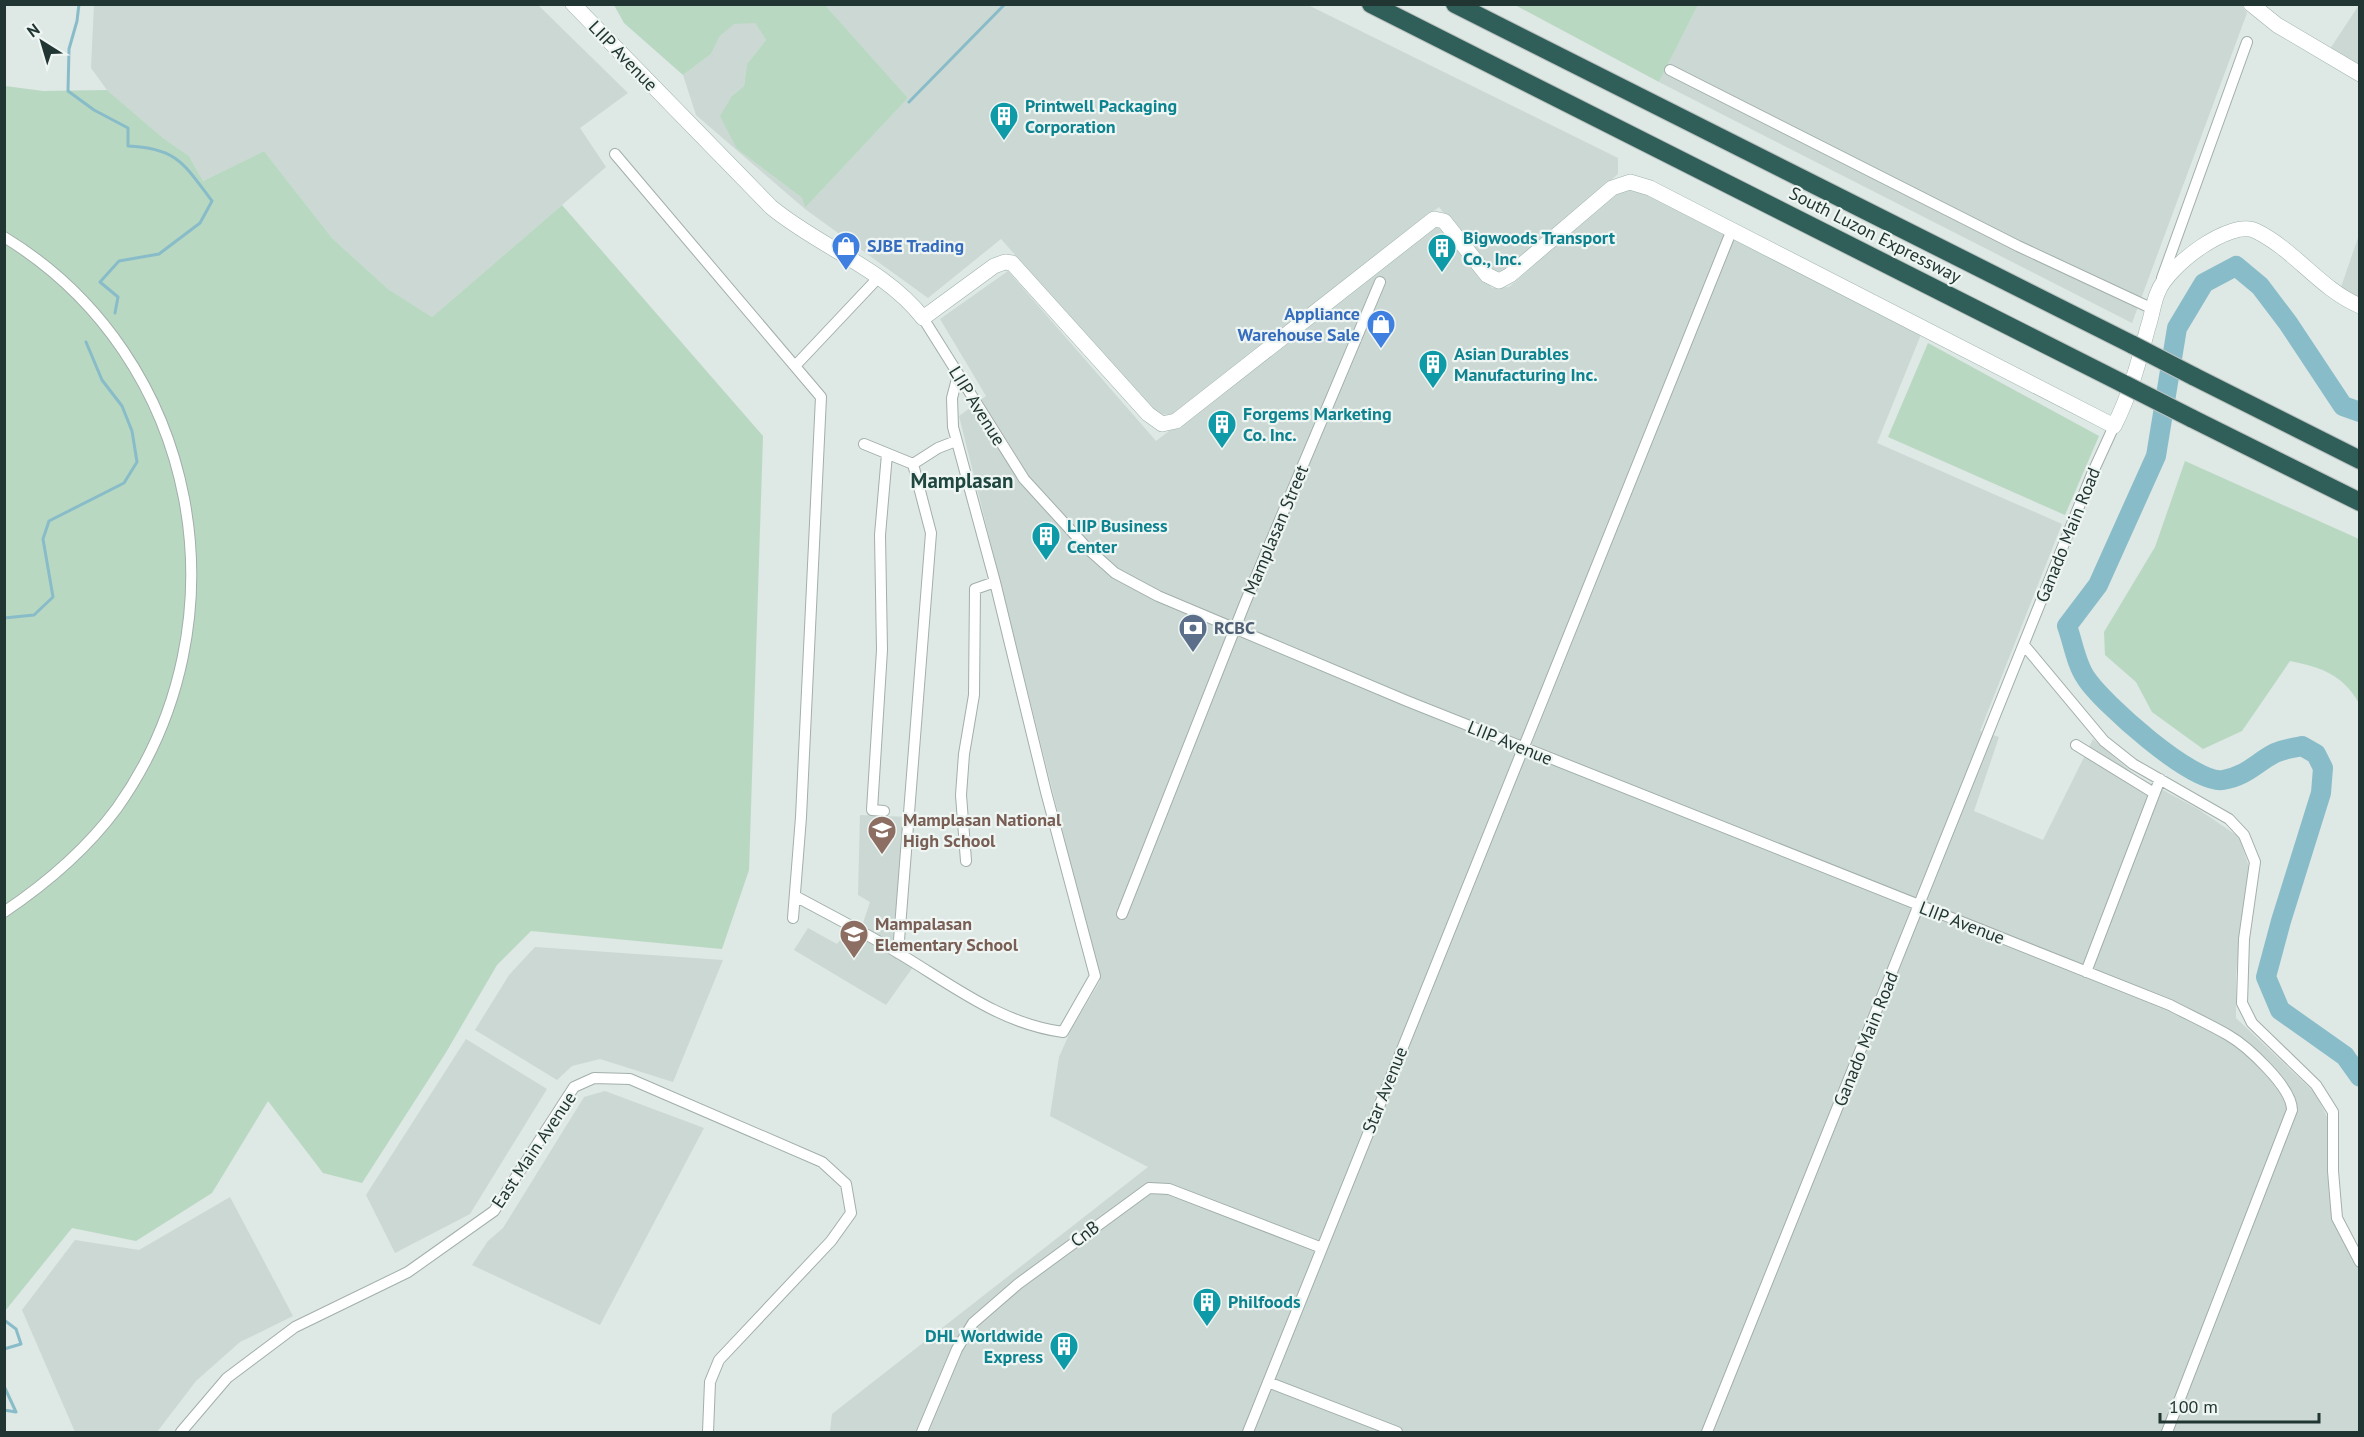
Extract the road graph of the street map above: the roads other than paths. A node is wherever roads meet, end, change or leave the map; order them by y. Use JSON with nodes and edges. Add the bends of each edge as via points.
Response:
{"nodes":[{"id":1,"x":573,"y":4,"type":"edge"},
{"id":2,"x":1371,"y":4,"type":"edge"},
{"id":3,"x":1455,"y":4,"type":"edge"},
{"id":4,"x":2251,"y":4,"type":"edge"},
{"id":5,"x":2247,"y":42,"type":"dead end"},
{"id":6,"x":1670,"y":70,"type":"dead end"},
{"id":7,"x":2360,"y":74,"type":"edge"},
{"id":8,"x":615,"y":154,"type":"dead end"},
{"id":9,"x":1731,"y":231,"type":"junction"},
{"id":10,"x":4,"y":237,"type":"edge"},
{"id":11,"x":878,"y":278,"type":"junction"},
{"id":12,"x":1380,"y":282,"type":"dead end"},
{"id":13,"x":2158,"y":290,"type":"junction"},
{"id":14,"x":2360,"y":306,"type":"edge"},
{"id":15,"x":2154,"y":309,"type":"junction"},
{"id":16,"x":923,"y":318,"type":"junction"},
{"id":17,"x":795,"y":366,"type":"junction"},
{"id":18,"x":958,"y":375,"type":"junction"},
{"id":19,"x":2114,"y":426,"type":"junction"},
{"id":20,"x":956,"y":441,"type":"junction"},
{"id":21,"x":864,"y":444,"type":"dead end"},
{"id":22,"x":887,"y":454,"type":"junction"},
{"id":23,"x":2360,"y":460,"type":"edge"},
{"id":24,"x":913,"y":464,"type":"junction"},
{"id":25,"x":2360,"y":502,"type":"edge"},
{"id":26,"x":995,"y":582,"type":"junction"},
{"id":27,"x":1235,"y":629,"type":"junction"},
{"id":28,"x":2024,"y":645,"type":"junction"},
{"id":29,"x":2076,"y":745,"type":"dead end"},
{"id":30,"x":1523,"y":748,"type":"junction"},
{"id":31,"x":2160,"y":779,"type":"junction"},
{"id":32,"x":2154,"y":793,"type":"junction"},
{"id":33,"x":884,"y":811,"type":"dead end"},
{"id":34,"x":966,"y":861,"type":"dead end"},
{"id":35,"x":795,"y":896,"type":"junction"},
{"id":36,"x":1919,"y":906,"type":"junction"},
{"id":37,"x":4,"y":912,"type":"edge"},
{"id":38,"x":1122,"y":914,"type":"dead end"},
{"id":39,"x":793,"y":918,"type":"dead end"},
{"id":40,"x":898,"y":952,"type":"junction"},
{"id":41,"x":2086,"y":972,"type":"junction"},
{"id":42,"x":1322,"y":1248,"type":"junction"},
{"id":43,"x":2360,"y":1262,"type":"edge"},
{"id":44,"x":1268,"y":1382,"type":"junction"},
{"id":45,"x":181,"y":1432,"type":"edge"},
{"id":46,"x":708,"y":1432,"type":"edge"},
{"id":47,"x":922,"y":1432,"type":"edge"},
{"id":48,"x":1248,"y":1432,"type":"edge"},
{"id":49,"x":1397,"y":1432,"type":"edge"},
{"id":50,"x":1707,"y":1432,"type":"edge"},
{"id":51,"x":2167,"y":1432,"type":"edge"}],
"edges":[{"from":1,"to":11,"type":"street","name":"LIIP Avenue","via":[[766,203]]},
{"from":2,"to":25,"type":"highway","name":"South Luzon Expressway","bridge":true},
{"from":3,"to":23,"type":"highway","name":"South Luzon Expressway","bridge":true},
{"from":4,"to":7,"type":"street","via":[[2277,25]]},
{"from":5,"to":13,"type":"street"},
{"from":6,"to":15,"type":"street","via":[[2018,246]]},
{"from":8,"to":17,"type":"street"},
{"from":9,"to":16,"type":"street","via":[[1643,184],[1624,182],[1499,281],[1487,274],[1444,221],[1434,219],[1176,421],[1167,424],[1151,418],[1012,263],[994,266]]},
{"from":9,"to":19,"type":"street"},
{"from":9,"to":30,"type":"street","name":"Star Avenue"},
{"from":10,"to":37,"type":"street","via":[[41,263],[86,304],[140,377],[166,432],[183,490],[192,581],[180,671],[148,756],[97,833],[54,875]]},
{"from":11,"to":16,"type":"street","name":"LIIP Avenue"},
{"from":11,"to":17,"type":"street"},
{"from":12,"to":27,"type":"street","name":"Mamplasan Street"},
{"from":13,"to":14,"type":"street","via":[[2173,272],[2218,236],[2245,228],[2271,240],[2340,298]]},
{"from":13,"to":15,"type":"street"},
{"from":15,"to":19,"type":"street","via":[[2126,403]]},
{"from":16,"to":18,"type":"street","name":"LIIP Avenue"},
{"from":17,"to":35,"type":"street","via":[[821,397]]},
{"from":18,"to":20,"type":"street","via":[[952,398]]},
{"from":18,"to":27,"type":"street","name":"LIIP Avenue","via":[[1024,479],[1087,548],[1115,573]]},
{"from":19,"to":28,"type":"street","name":"Ganado Main Road"},
{"from":20,"to":24,"type":"street"},
{"from":20,"to":26,"type":"street"},
{"from":21,"to":22,"type":"street"},
{"from":22,"to":24,"type":"street"},
{"from":22,"to":33,"type":"street","via":[[880,535],[882,650],[872,810]]},
{"from":24,"to":40,"type":"street","via":[[931,533]]},
{"from":26,"to":34,"type":"street","via":[[975,589],[974,696],[961,795]]},
{"from":26,"to":40,"type":"street","via":[[1095,976],[1063,1032],[1017,1020],[982,1005]]},
{"from":27,"to":30,"type":"street","name":"LIIP Avenue"},
{"from":27,"to":38,"type":"street","name":"Mamplasan Street"},
{"from":28,"to":31,"type":"street","via":[[2104,741]]},
{"from":28,"to":36,"type":"street","name":"Ganado Main Road"},
{"from":29,"to":32,"type":"street"},
{"from":30,"to":36,"type":"street","name":"LIIP Avenue"},
{"from":30,"to":42,"type":"street","name":"Star Avenue"},
{"from":31,"to":32,"type":"street"},
{"from":31,"to":43,"type":"street","via":[[2229,819],[2244,836],[2255,862],[2244,939],[2242,1003],[2252,1023],[2316,1084],[2333,1112],[2337,1218]]},
{"from":32,"to":41,"type":"street"},
{"from":35,"to":39,"type":"street"},
{"from":35,"to":40,"type":"street"},
{"from":36,"to":41,"type":"street","name":"LIIP Avenue"},
{"from":36,"to":50,"type":"street","name":"Ganado Main Road"},
{"from":41,"to":51,"type":"street","name":"LIIP Avenue","via":[[2170,1005],[2230,1036],[2273,1074],[2292,1099],[2289,1123]]},
{"from":42,"to":44,"type":"street","name":"Star Avenue"},
{"from":42,"to":47,"type":"street","name":"CnB","via":[[1168,1189],[1149,1188],[1004,1295],[974,1323],[957,1349]]},
{"from":44,"to":48,"type":"street","name":"Star Avenue"},
{"from":44,"to":49,"type":"street"},
{"from":45,"to":46,"type":"street","name":"East Main Avenue","via":[[227,1378],[295,1327],[408,1272],[494,1211],[574,1087],[594,1078],[630,1079],[822,1162],[846,1184],[851,1213],[831,1242],[719,1360],[710,1382]]}]}
